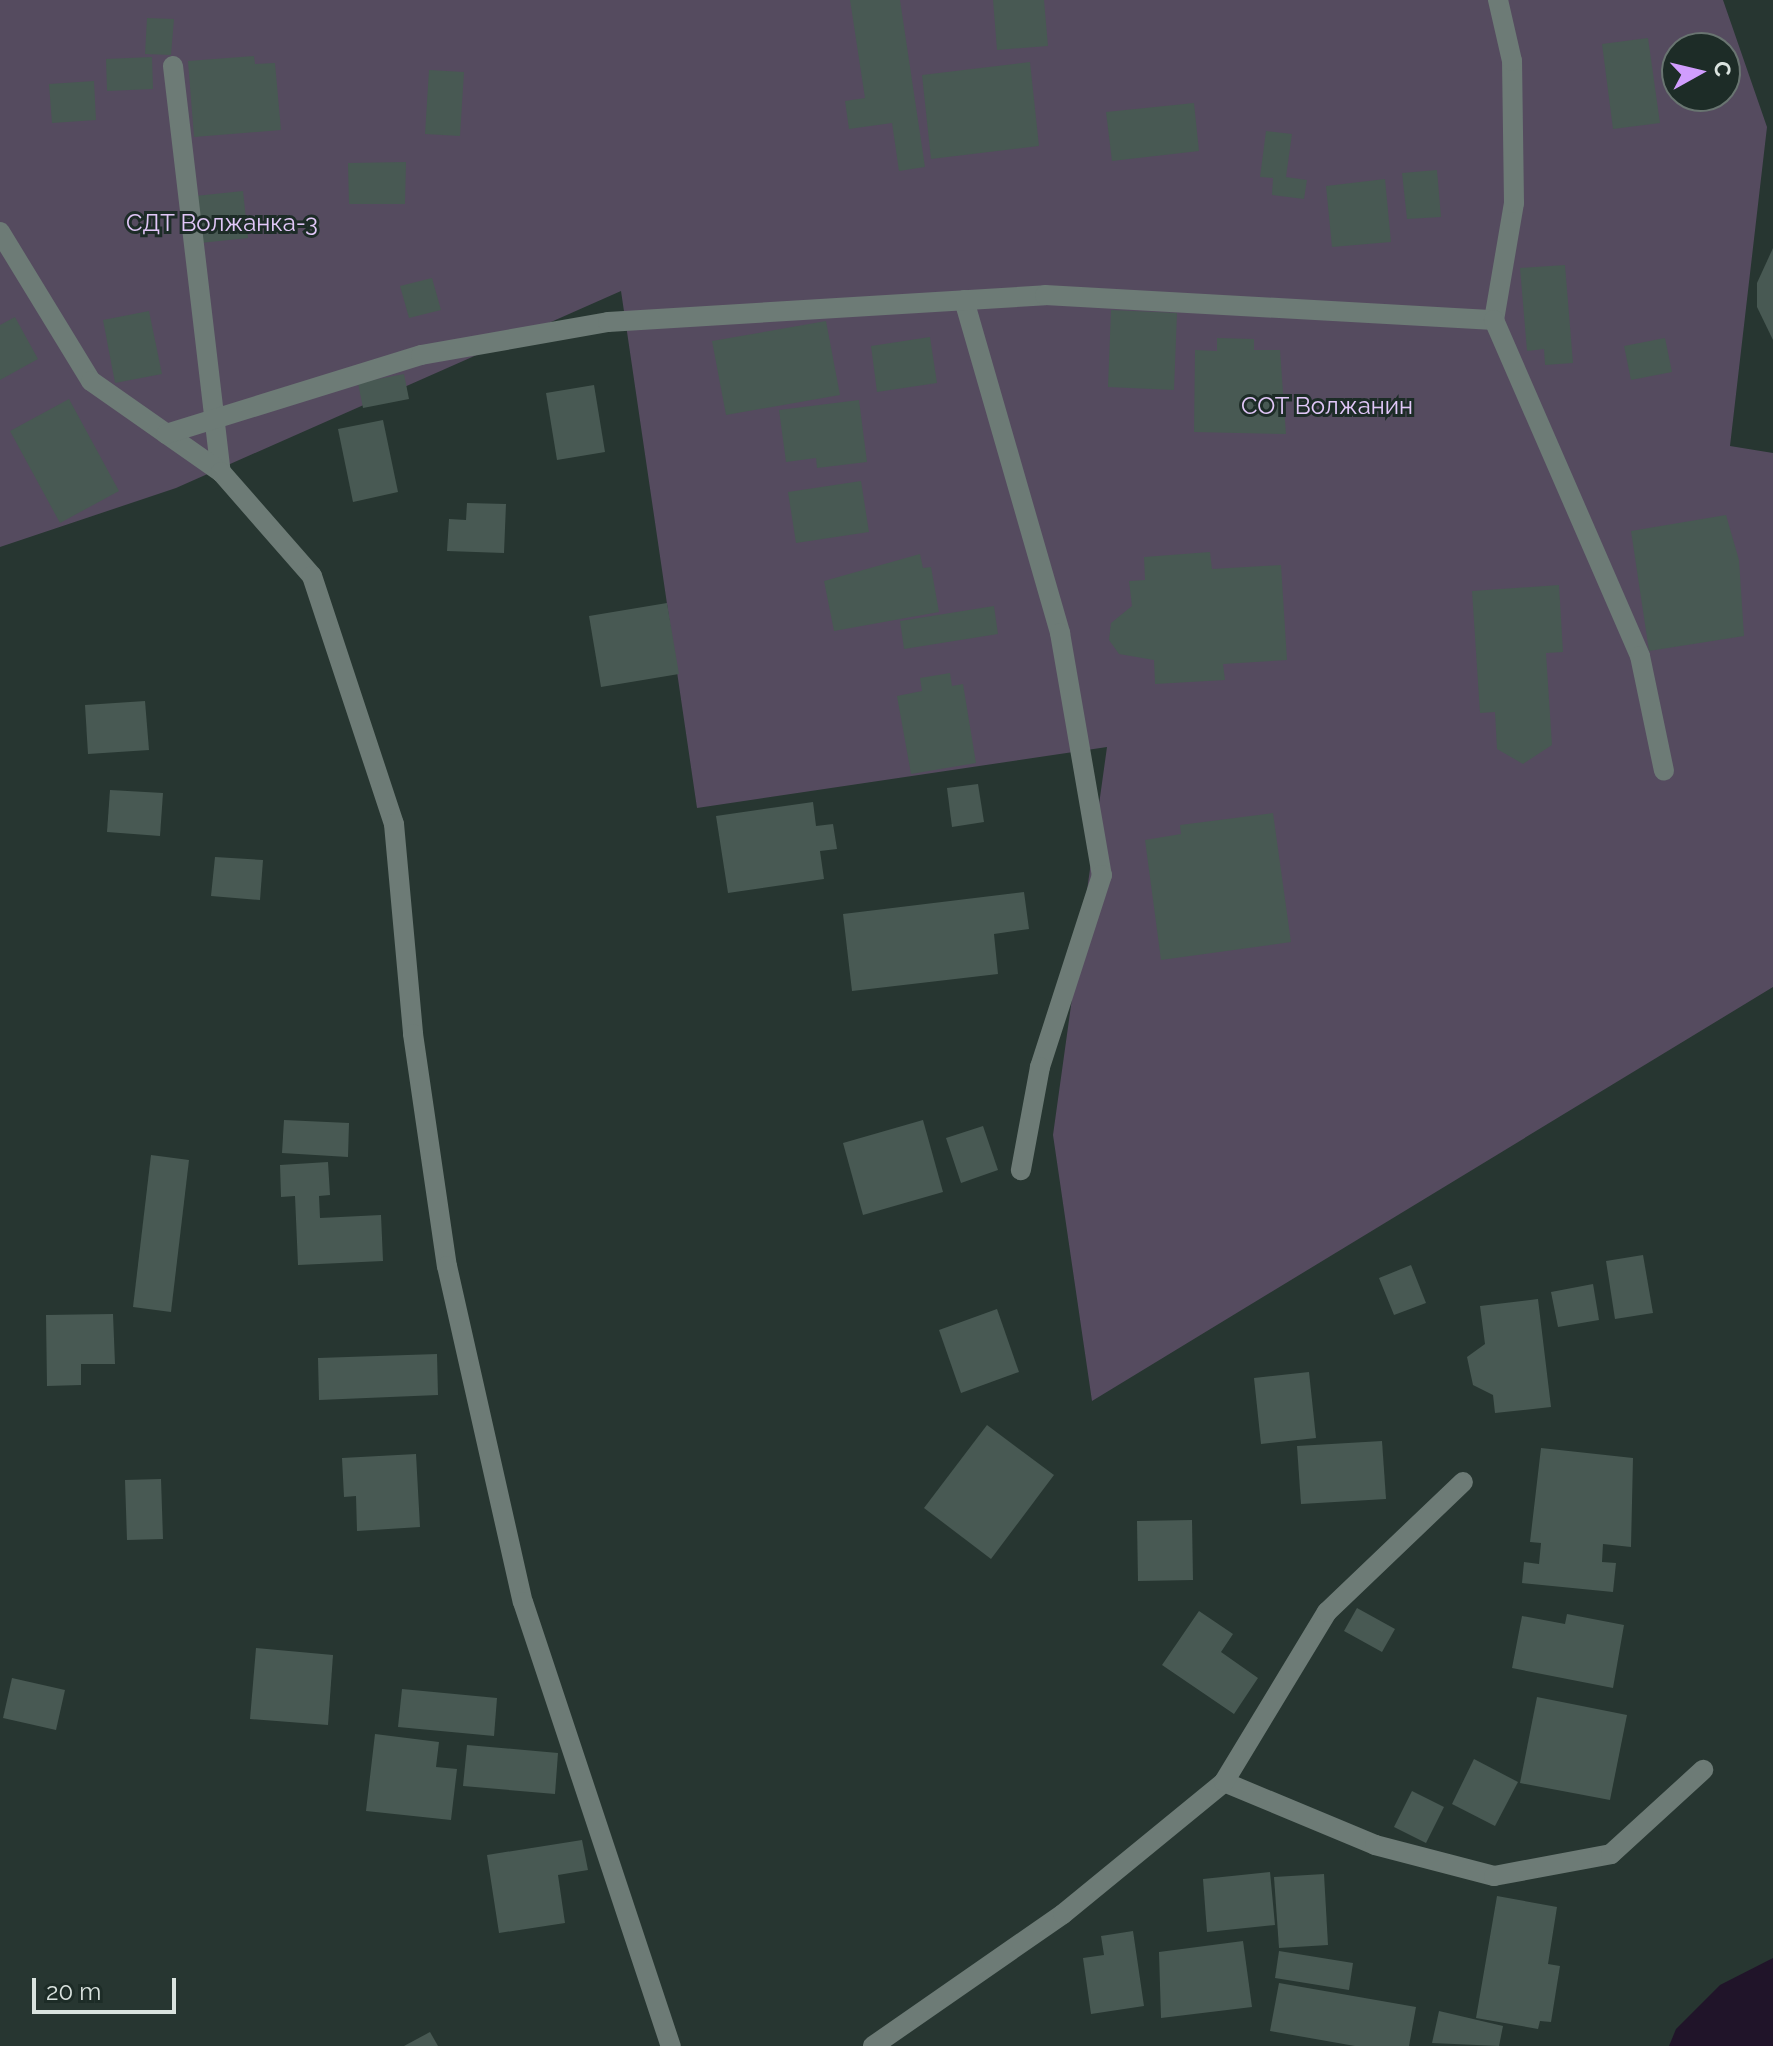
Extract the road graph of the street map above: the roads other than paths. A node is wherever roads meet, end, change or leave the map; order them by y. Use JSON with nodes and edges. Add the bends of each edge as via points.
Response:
{"nodes":[{"id":1,"x":1498,"y":0,"type":"edge"},
{"id":2,"x":173,"y":66,"type":"dead end"},
{"id":3,"x":0,"y":232,"type":"edge"},
{"id":4,"x":964,"y":300,"type":"junction"},
{"id":5,"x":1494,"y":320,"type":"junction"},
{"id":6,"x":215,"y":419,"type":"junction"},
{"id":7,"x":166,"y":434,"type":"junction"},
{"id":8,"x":221,"y":472,"type":"junction"},
{"id":9,"x":1664,"y":771,"type":"dead end"},
{"id":10,"x":1021,"y":1170,"type":"dead end"},
{"id":11,"x":1463,"y":1482,"type":"dead end"},
{"id":12,"x":1703,"y":1770,"type":"dead end"},
{"id":13,"x":1224,"y":1782,"type":"junction"},
{"id":14,"x":671,"y":2046,"type":"edge"},
{"id":15,"x":873,"y":2046,"type":"edge"}],
"edges":[{"from":1,"to":5,"type":"street","via":[[1512,61],[1514,203]]},
{"from":2,"to":6,"type":"street"},
{"from":3,"to":7,"type":"street","via":[[91,381]]},
{"from":4,"to":5,"type":"street","via":[[1045,295]]},
{"from":4,"to":6,"type":"street","via":[[608,322],[421,355]]},
{"from":4,"to":10,"type":"street","via":[[1060,633],[1102,875],[1040,1067]]},
{"from":5,"to":9,"type":"street","via":[[1640,656]]},
{"from":6,"to":7,"type":"street"},
{"from":6,"to":8,"type":"street"},
{"from":7,"to":8,"type":"street"},
{"from":8,"to":14,"type":"street","via":[[312,576],[394,824],[413,1034],[447,1266],[523,1602]]},
{"from":11,"to":13,"type":"street","via":[[1327,1612]]},
{"from":12,"to":13,"type":"street","via":[[1611,1854],[1494,1876],[1375,1845]]},
{"from":13,"to":15,"type":"street","via":[[1063,1914]]}]}
